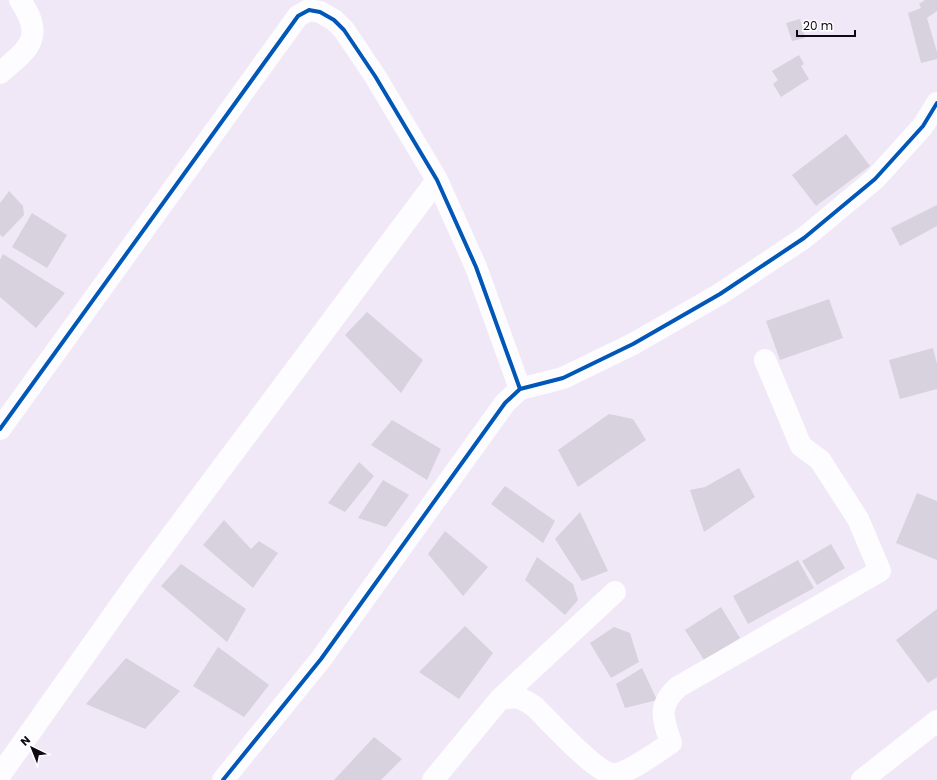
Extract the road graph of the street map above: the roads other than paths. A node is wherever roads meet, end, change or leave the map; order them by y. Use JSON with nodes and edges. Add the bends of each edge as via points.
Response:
{"nodes":[{"id":1,"x":20,"y":0,"type":"edge"},
{"id":2,"x":0,"y":73,"type":"edge"},
{"id":3,"x":937,"y":103,"type":"edge"},
{"id":4,"x":437,"y":180,"type":"junction"},
{"id":5,"x":765,"y":360,"type":"dead end"},
{"id":6,"x":520,"y":389,"type":"junction"},
{"id":7,"x":0,"y":429,"type":"edge"},
{"id":8,"x":615,"y":592,"type":"dead end"},
{"id":9,"x":500,"y":699,"type":"junction"},
{"id":10,"x":937,"y":721,"type":"edge"},
{"id":11,"x":0,"y":775,"type":"edge"},
{"id":12,"x":223,"y":780,"type":"edge"},
{"id":13,"x":433,"y":780,"type":"edge"},
{"id":14,"x":862,"y":780,"type":"edge"}],
"edges":[{"from":1,"to":2,"type":"street","via":[[30,14],[34,34],[30,44]]},
{"from":3,"to":6,"type":"street","via":[[923,126],[875,179],[804,238],[720,294],[633,344],[563,378]]},
{"from":4,"to":6,"type":"street","via":[[476,267]]},
{"from":4,"to":7,"type":"street","via":[[375,76],[344,30],[320,12],[309,10],[298,16]]},
{"from":4,"to":11,"type":"street","via":[[136,583]]},
{"from":5,"to":9,"type":"street","via":[[801,446],[820,460],[858,519],[880,571],[678,687],[667,697],[664,706],[664,723],[671,743],[623,772],[613,774],[596,768],[524,699]]},
{"from":6,"to":12,"type":"street","via":[[505,403],[321,659]]},
{"from":8,"to":9,"type":"street"},
{"from":9,"to":13,"type":"street"},
{"from":10,"to":14,"type":"street"}]}
